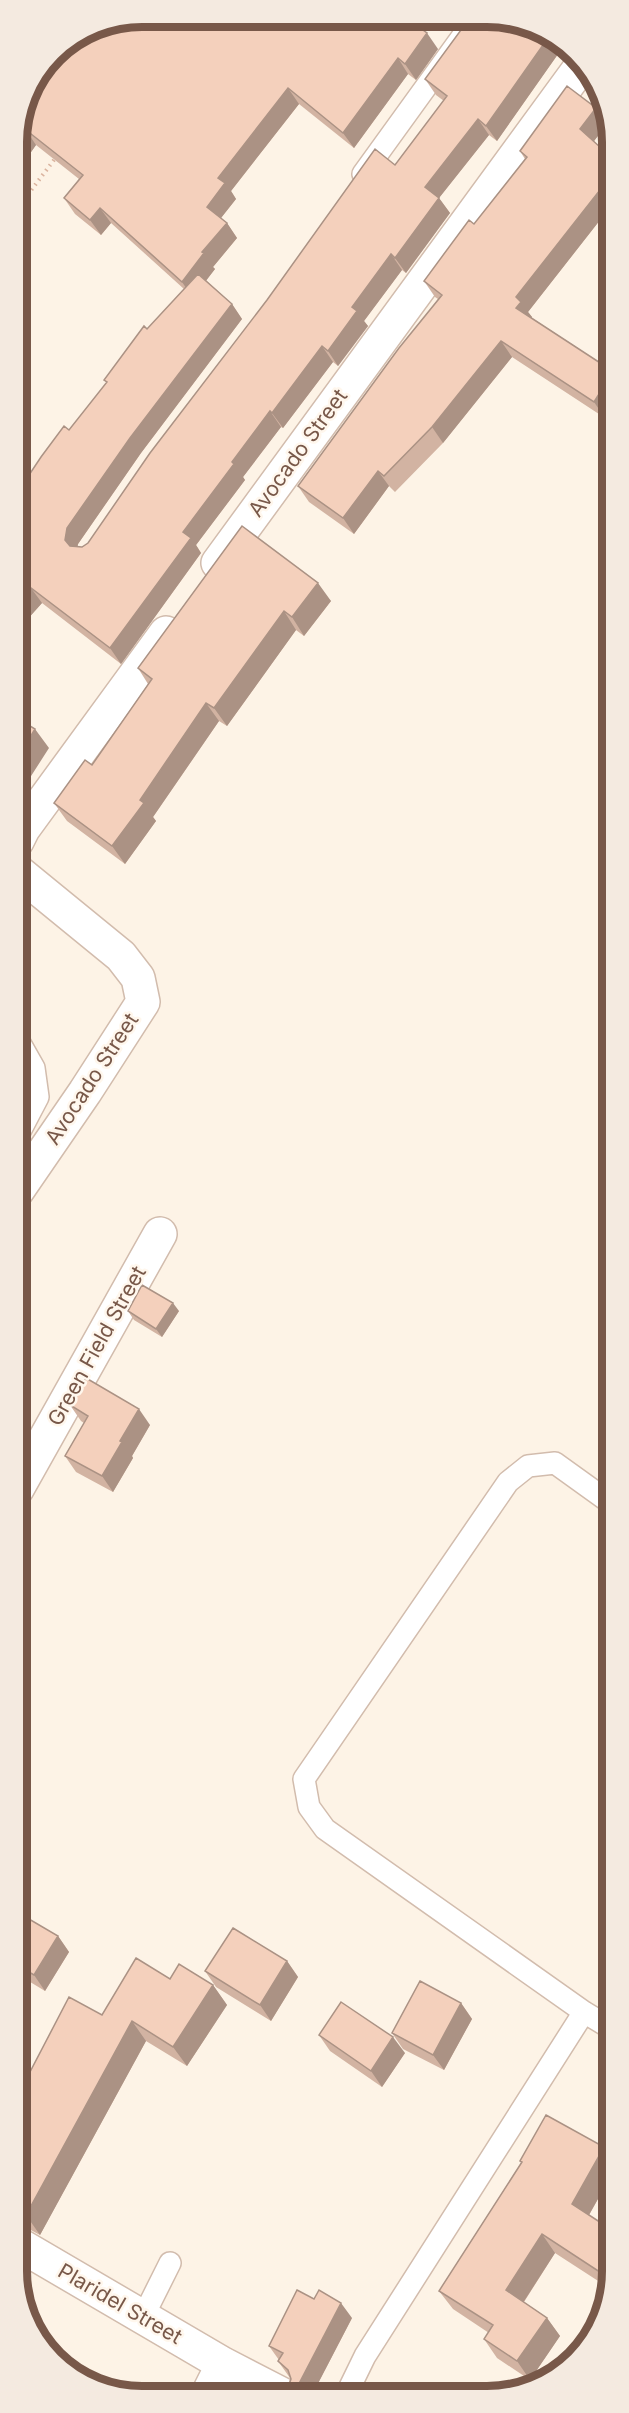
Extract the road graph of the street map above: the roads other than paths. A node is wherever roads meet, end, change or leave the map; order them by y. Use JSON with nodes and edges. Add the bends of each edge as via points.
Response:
{"nodes":[{"id":1,"x":469,"y":27,"type":"edge"},
{"id":2,"x":577,"y":71,"type":"edge"},
{"id":3,"x":354,"y":187,"type":"edge"},
{"id":4,"x":27,"y":824,"type":"edge"},
{"id":5,"x":27,"y":879,"type":"edge"},
{"id":6,"x":27,"y":1056,"type":"edge"},
{"id":7,"x":27,"y":1118,"type":"edge"},
{"id":8,"x":27,"y":1176,"type":"edge"},
{"id":9,"x":160,"y":1234,"type":"dead end"},
{"id":10,"x":27,"y":1471,"type":"edge"},
{"id":11,"x":602,"y":1497,"type":"edge"},
{"id":12,"x":584,"y":2012,"type":"junction"},
{"id":13,"x":602,"y":2023,"type":"edge"},
{"id":14,"x":27,"y":2249,"type":"edge"},
{"id":15,"x":170,"y":2264,"type":"dead end"},
{"id":16,"x":143,"y":2317,"type":"junction"},
{"id":17,"x":223,"y":2364,"type":"junction"},
{"id":18,"x":212,"y":2386,"type":"edge"},
{"id":19,"x":266,"y":2386,"type":"edge"},
{"id":20,"x":350,"y":2386,"type":"edge"}],
"edges":[{"from":1,"to":3,"type":"lane"},
{"from":2,"to":4,"type":"street","name":"Avocado Street"},
{"from":5,"to":8,"type":"street","name":"Avocado Street","via":[[121,956],[138,978],[143,1002]]},
{"from":6,"to":7,"type":"lane","via":[[34,1068],[38,1097]]},
{"from":9,"to":10,"type":"street","name":"Green Field Street"},
{"from":11,"to":12,"type":"lane","via":[[555,1463],[528,1466],[508,1482],[304,1779],[309,1808],[325,1829]]},
{"from":12,"to":13,"type":"lane"},
{"from":12,"to":20,"type":"lane","via":[[365,2356]]},
{"from":14,"to":16,"type":"street","name":"Plaridel Street"},
{"from":15,"to":16,"type":"lane"},
{"from":16,"to":17,"type":"street","name":"Plaridel Street"},
{"from":17,"to":18,"type":"street"},
{"from":17,"to":19,"type":"street","name":"Plaridel Street"}]}
